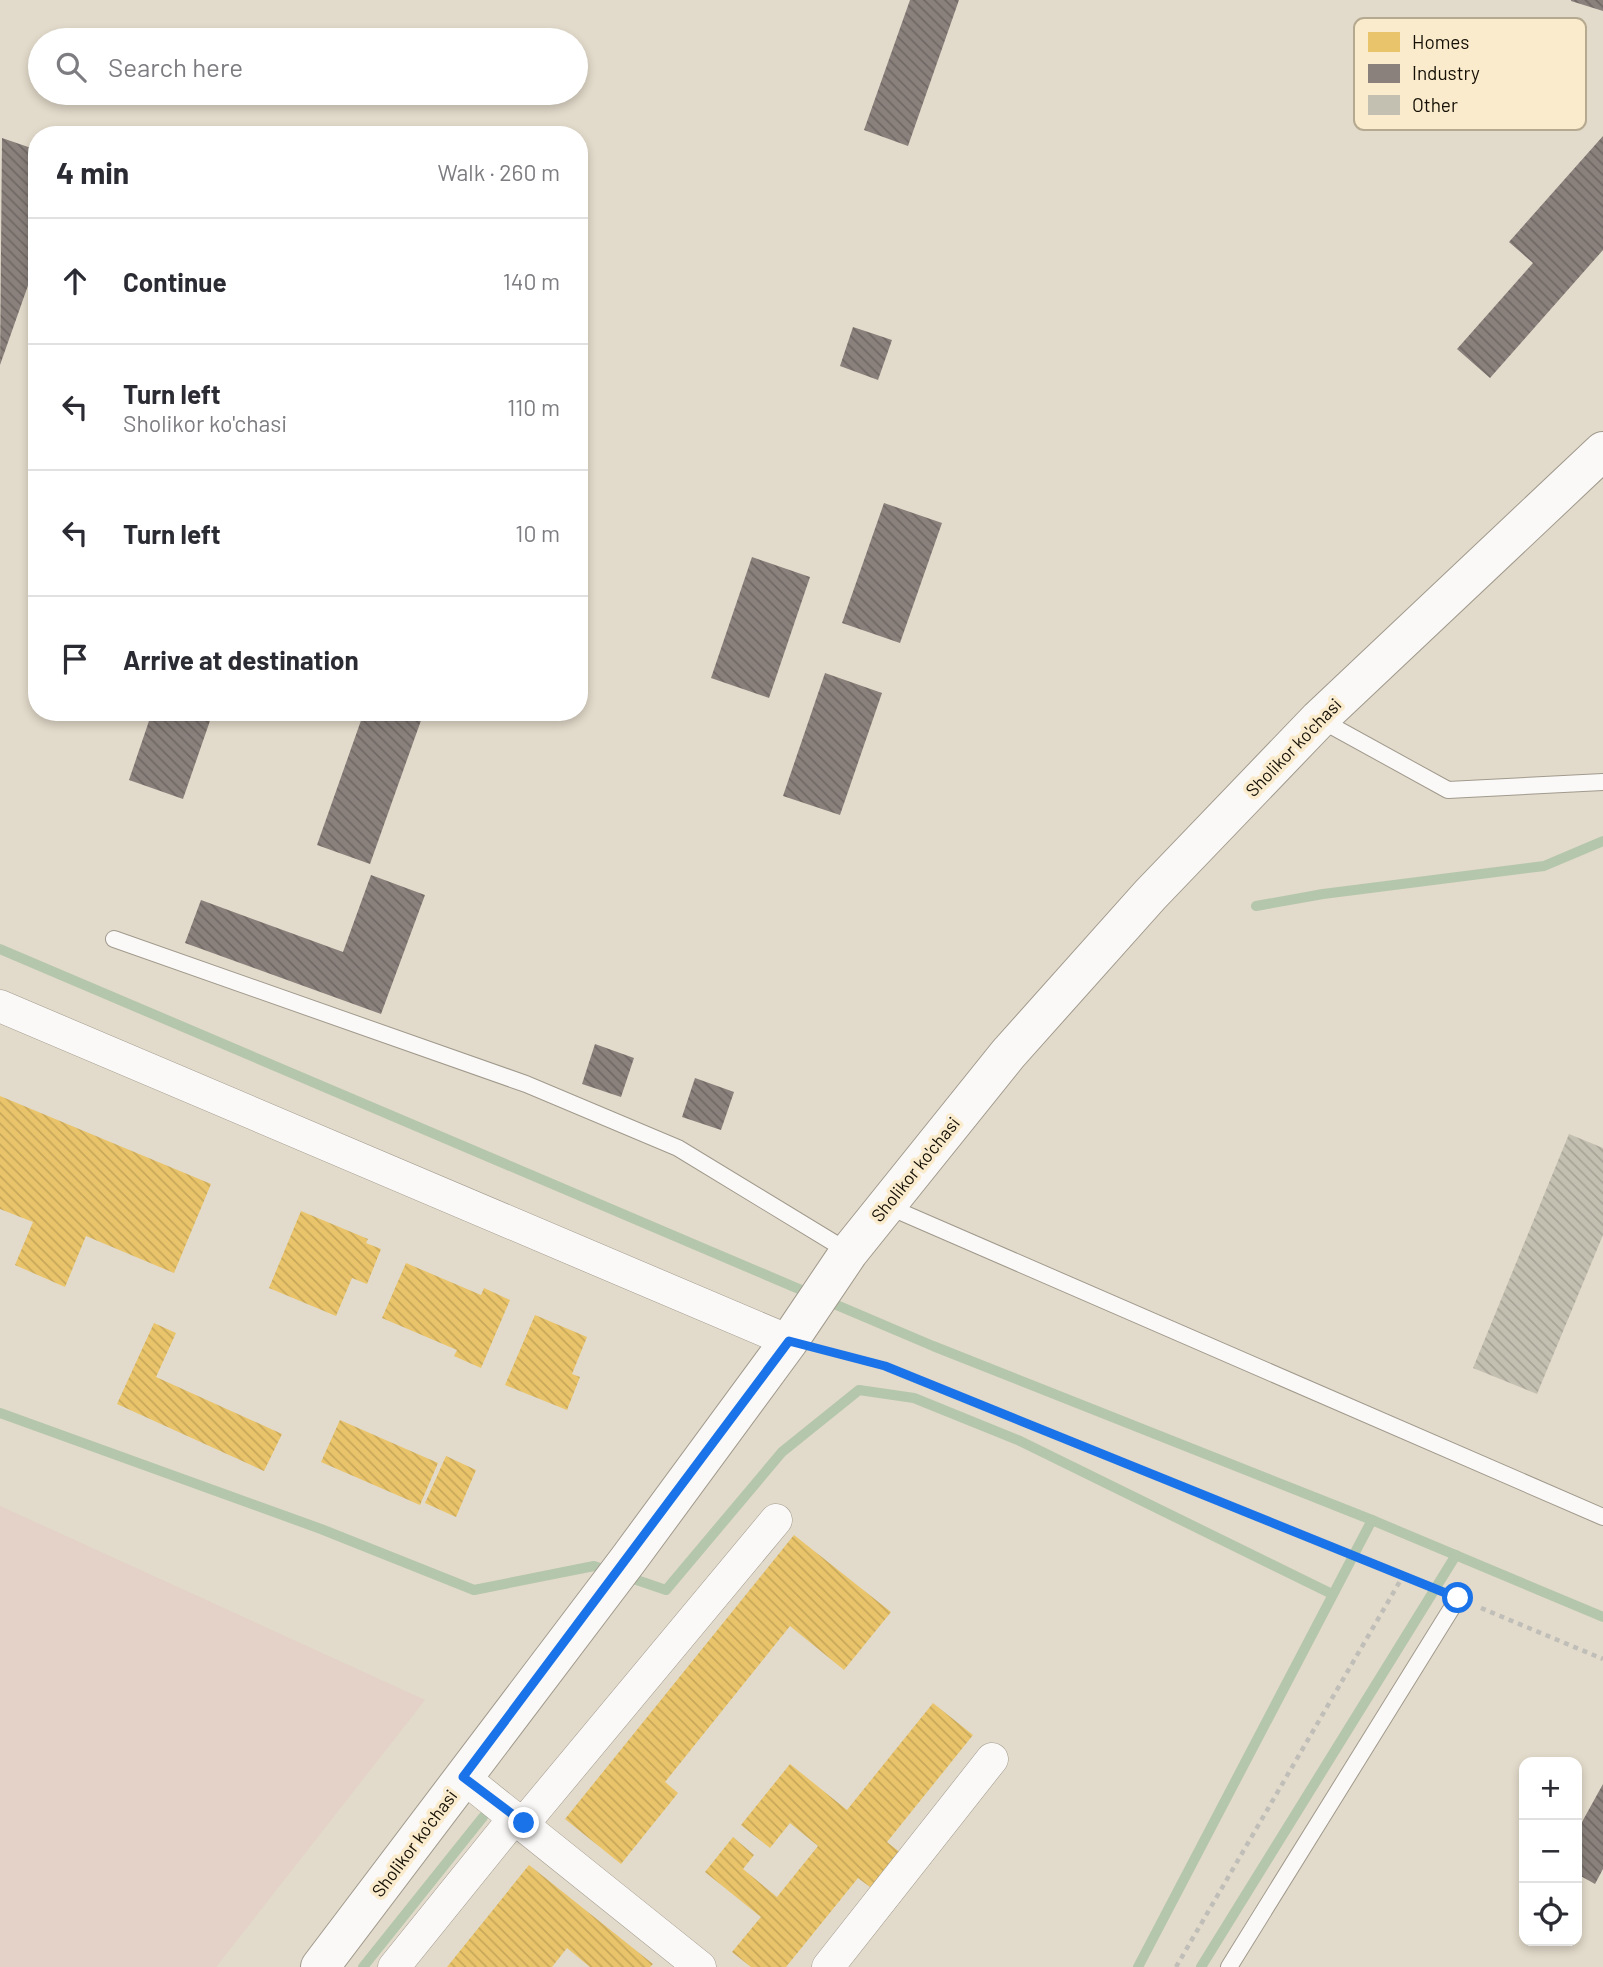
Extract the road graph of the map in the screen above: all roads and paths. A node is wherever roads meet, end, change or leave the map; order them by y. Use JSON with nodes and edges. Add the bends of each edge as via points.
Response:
{"nodes":[{"id":1,"x":1603,"y":451,"type":"edge"},
{"id":2,"x":1319,"y":719,"type":"junction"},
{"id":3,"x":1603,"y":782,"type":"edge"},
{"id":4,"x":114,"y":939,"type":"dead end"},
{"id":5,"x":0,"y":1006,"type":"edge"},
{"id":6,"x":884,"y":1205,"type":"junction"},
{"id":7,"x":849,"y":1252,"type":"junction"},
{"id":8,"x":789,"y":1341,"type":"junction"},
{"id":9,"x":1603,"y":1517,"type":"edge"},
{"id":10,"x":776,"y":1520,"type":"dead end"},
{"id":11,"x":1403,"y":1576,"type":"junction"},
{"id":12,"x":1458,"y":1598,"type":"junction"},
{"id":13,"x":1603,"y":1659,"type":"edge"},
{"id":14,"x":992,"y":1759,"type":"dead end"},
{"id":15,"x":463,"y":1777,"type":"junction"},
{"id":16,"x":520,"y":1820,"type":"junction"},
{"id":17,"x":320,"y":1967,"type":"edge"},
{"id":18,"x":394,"y":1967,"type":"edge"},
{"id":19,"x":700,"y":1967,"type":"edge"},
{"id":20,"x":828,"y":1967,"type":"edge"},
{"id":21,"x":1176,"y":1967,"type":"edge"},
{"id":22,"x":1229,"y":1967,"type":"edge"}],
"edges":[{"from":1,"to":2,"type":"street","name":"Sholikor ko'chasi"},
{"from":2,"to":3,"type":"lane","via":[[1448,790]]},
{"from":2,"to":6,"type":"street","name":"Sholikor ko'chasi","via":[[1150,895],[1008,1054]]},
{"from":4,"to":7,"type":"lane","via":[[526,1084],[678,1148]]},
{"from":5,"to":8,"type":"street"},
{"from":6,"to":7,"type":"street","name":"Sholikor ko'chasi"},
{"from":6,"to":9,"type":"lane"},
{"from":7,"to":8,"type":"street","name":"Sholikor ko'chasi"},
{"from":8,"to":11,"type":"path","via":[[885,1366]]},
{"from":8,"to":15,"type":"street","name":"Sholikor ko'chasi"},
{"from":10,"to":16,"type":"street"},
{"from":11,"to":12,"type":"path"},
{"from":11,"to":21,"type":"path"},
{"from":12,"to":13,"type":"path"},
{"from":12,"to":22,"type":"lane"},
{"from":14,"to":20,"type":"street"},
{"from":15,"to":16,"type":"street"},
{"from":15,"to":17,"type":"street","name":"Sholikor ko'chasi"},
{"from":16,"to":18,"type":"street"},
{"from":16,"to":19,"type":"street"}]}
